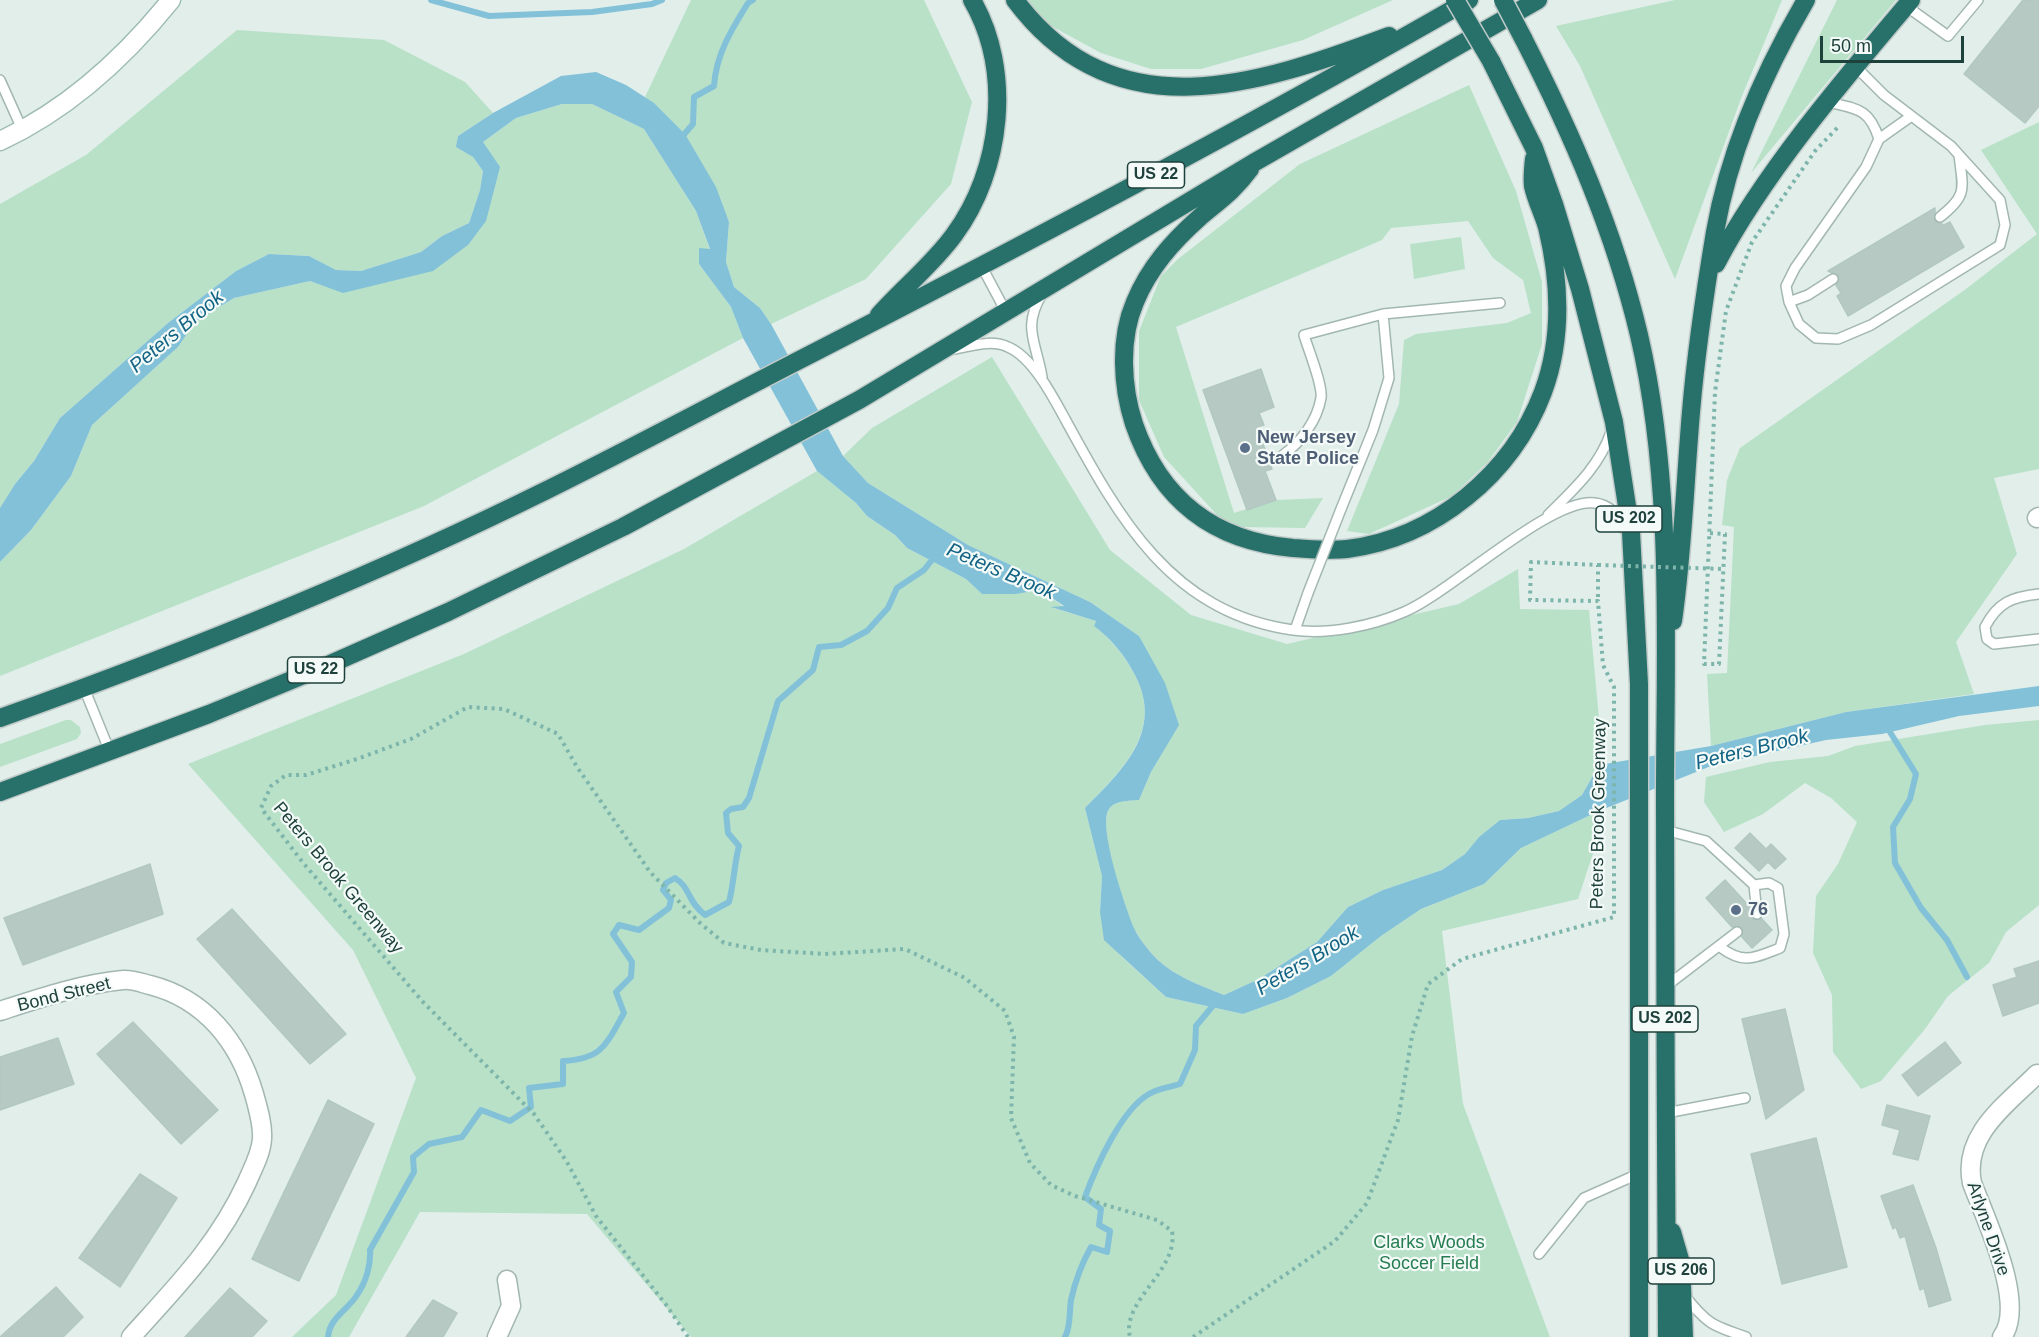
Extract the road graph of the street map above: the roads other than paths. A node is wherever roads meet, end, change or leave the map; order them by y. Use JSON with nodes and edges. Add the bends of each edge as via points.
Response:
{"nodes":[{"id":1,"x":171,"y":0,"type":"edge"},
{"id":2,"x":972,"y":0,"type":"edge"},
{"id":3,"x":1015,"y":0,"type":"edge"},
{"id":4,"x":1455,"y":0,"type":"edge"},
{"id":5,"x":1469,"y":0,"type":"edge"},
{"id":6,"x":1503,"y":0,"type":"edge"},
{"id":7,"x":1554,"y":0,"type":"edge"},
{"id":8,"x":1806,"y":0,"type":"edge"},
{"id":9,"x":1978,"y":0,"type":"edge"},
{"id":10,"x":1533,"y":3,"type":"edge"},
{"id":11,"x":1908,"y":3,"type":"edge"},
{"id":12,"x":1436,"y":19,"type":"junction"},
{"id":13,"x":1856,"y":67,"type":"junction"},
{"id":14,"x":0,"y":80,"type":"edge"},
{"id":15,"x":1827,"y":102,"type":"junction"},
{"id":16,"x":1910,"y":117,"type":"junction"},
{"id":17,"x":22,"y":129,"type":"junction"},
{"id":18,"x":1879,"y":139,"type":"junction"},
{"id":19,"x":0,"y":141,"type":"edge"},
{"id":20,"x":1534,"y":148,"type":"junction"},
{"id":21,"x":1959,"y":155,"type":"junction"},
{"id":22,"x":1255,"y":162,"type":"junction"},
{"id":23,"x":1940,"y":217,"type":"dead end"},
{"id":24,"x":981,"y":267,"type":"junction"},
{"id":25,"x":1709,"y":277,"type":"junction"},
{"id":26,"x":1833,"y":279,"type":"dead end"},
{"id":27,"x":1047,"y":287,"type":"junction"},
{"id":28,"x":1789,"y":302,"type":"junction"},
{"id":29,"x":1500,"y":303,"type":"dead end"},
{"id":30,"x":1006,"y":312,"type":"junction"},
{"id":31,"x":1383,"y":314,"type":"junction"},
{"id":32,"x":872,"y":323,"type":"junction"},
{"id":33,"x":940,"y":352,"type":"junction"},
{"id":34,"x":1042,"y":377,"type":"junction"},
{"id":35,"x":1614,"y":422,"type":"junction"},
{"id":36,"x":1283,"y":455,"type":"dead end"},
{"id":37,"x":1542,"y":521,"type":"junction"},
{"id":38,"x":1632,"y":545,"type":"junction"},
{"id":39,"x":2039,"y":594,"type":"edge"},
{"id":40,"x":1295,"y":630,"type":"junction"},
{"id":41,"x":2039,"y":639,"type":"edge"},
{"id":42,"x":1665,"y":679,"type":"junction"},
{"id":43,"x":84,"y":688,"type":"junction"},
{"id":44,"x":0,"y":718,"type":"edge"},
{"id":45,"x":110,"y":752,"type":"junction"},
{"id":46,"x":0,"y":792,"type":"edge"},
{"id":47,"x":1665,"y":830,"type":"junction"},
{"id":48,"x":1754,"y":885,"type":"junction"},
{"id":49,"x":1757,"y":914,"type":"dead end"},
{"id":50,"x":1737,"y":932,"type":"dead end"},
{"id":51,"x":1720,"y":947,"type":"junction"},
{"id":52,"x":1665,"y":987,"type":"junction"},
{"id":53,"x":0,"y":1011,"type":"edge"},
{"id":54,"x":2037,"y":1074,"type":"dead end"},
{"id":55,"x":1745,"y":1098,"type":"dead end"},
{"id":56,"x":1666,"y":1113,"type":"junction"},
{"id":57,"x":1638,"y":1174,"type":"junction"},
{"id":58,"x":1666,"y":1207,"type":"junction"},
{"id":59,"x":1539,"y":1254,"type":"dead end"},
{"id":60,"x":507,"y":1280,"type":"dead end"},
{"id":61,"x":1682,"y":1292,"type":"junction"},
{"id":62,"x":131,"y":1337,"type":"edge"},
{"id":63,"x":497,"y":1337,"type":"edge"},
{"id":64,"x":1639,"y":1337,"type":"edge"},
{"id":65,"x":1667,"y":1337,"type":"edge"},
{"id":66,"x":1684,"y":1337,"type":"edge"},
{"id":67,"x":1746,"y":1337,"type":"edge"},
{"id":68,"x":2002,"y":1337,"type":"edge"}],
"edges":[{"from":1,"to":17,"type":"street","via":[[113,63]]},
{"from":2,"to":32,"type":"highway","via":[[987,36],[995,71],[997,103],[988,167],[975,201],[953,237]]},
{"from":3,"to":12,"type":"highway","via":[[1046,36],[1098,72],[1137,83],[1177,88],[1242,82],[1290,72]]},
{"from":4,"to":20,"type":"highway","number":"US 202","bridge":true,"via":[[1491,61]]},
{"from":5,"to":12,"type":"highway","number":"US 22"},
{"from":6,"to":42,"type":"highway","number":"US 202","bridge":true,"via":[[1563,116],[1606,220],[1639,337],[1660,470]]},
{"from":7,"to":10,"type":"highway"},
{"from":8,"to":25,"type":"highway","via":[[1761,90],[1731,174],[1715,230]]},
{"from":9,"to":11,"type":"lane","via":[[1948,36]]},
{"from":10,"to":22,"type":"highway","number":"US 22"},
{"from":11,"to":13,"type":"highway"},
{"from":12,"to":24,"type":"highway","number":"US 22","via":[[1256,121]]},
{"from":13,"to":15,"type":"highway"},
{"from":13,"to":16,"type":"lane"},
{"from":14,"to":17,"type":"lane"},
{"from":15,"to":18,"type":"lane","via":[[1856,109],[1873,121]]},
{"from":15,"to":25,"type":"highway","via":[[1745,215]]},
{"from":16,"to":18,"type":"lane"},
{"from":16,"to":21,"type":"lane"},
{"from":17,"to":19,"type":"street"},
{"from":18,"to":28,"type":"lane","via":[[1866,167],[1795,268],[1786,286]]},
{"from":20,"to":22,"type":"highway","via":[[1533,186],[1552,254],[1558,303],[1549,373],[1531,418],[1496,471],[1442,515],[1390,538],[1326,550],[1245,540],[1208,524],[1155,471],[1128,405],[1124,361],[1127,327],[1143,284],[1180,236],[1234,191]]},
{"from":20,"to":35,"type":"highway","number":"US 202","via":[[1580,289]]},
{"from":21,"to":23,"type":"lane","via":[[1963,187],[1959,202]]},
{"from":21,"to":28,"type":"lane","via":[[2000,201],[2005,225],[2000,245],[1871,325],[1838,339],[1816,338],[1799,324]]},
{"from":22,"to":27,"type":"highway","number":"US 22"},
{"from":24,"to":30,"type":"lane"},
{"from":24,"to":32,"type":"highway","number":"US 22"},
{"from":25,"to":42,"type":"highway","via":[[1691,412],[1683,555]]},
{"from":26,"to":28,"type":"lane"},
{"from":27,"to":30,"type":"highway","number":"US 22"},
{"from":27,"to":34,"type":"lane","via":[[1030,321]]},
{"from":29,"to":31,"type":"lane"},
{"from":30,"to":33,"type":"highway","number":"US 22"},
{"from":31,"to":36,"type":"lane","via":[[1304,334],[1322,396],[1304,435]]},
{"from":31,"to":40,"type":"lane","bridge":true,"via":[[1389,378],[1373,430]]},
{"from":32,"to":43,"type":"highway","number":"US 22","via":[[544,492],[418,551],[166,658]]},
{"from":33,"to":34,"type":"lane","via":[[995,343],[1010,347]]},
{"from":33,"to":45,"type":"highway","number":"US 22","via":[[758,456],[448,612]]},
{"from":34,"to":40,"type":"lane","via":[[1099,481],[1149,552],[1175,578],[1207,600],[1251,621]]},
{"from":35,"to":37,"type":"lane","via":[[1605,450],[1591,472]]},
{"from":35,"to":38,"type":"highway","number":"US 202"},
{"from":37,"to":38,"type":"lane","via":[[1575,505],[1594,503],[1609,508],[1620,520]]},
{"from":37,"to":40,"type":"lane","via":[[1405,612],[1336,629]]},
{"from":38,"to":57,"type":"highway","number":"US 202","via":[[1639,684]]},
{"from":39,"to":41,"type":"lane","via":[[2013,597],[2001,603],[1985,627],[1987,639],[1994,644]]},
{"from":42,"to":47,"type":"highway","number":"US 202"},
{"from":43,"to":44,"type":"highway","number":"US 22"},
{"from":43,"to":45,"type":"lane"},
{"from":45,"to":46,"type":"highway","number":"US 22"},
{"from":47,"to":48,"type":"lane","via":[[1706,841]]},
{"from":47,"to":52,"type":"highway","number":"US 202"},
{"from":48,"to":49,"type":"lane"},
{"from":48,"to":51,"type":"lane","via":[[1769,883],[1778,888],[1784,934],[1780,948],[1735,958]]},
{"from":50,"to":51,"type":"lane"},
{"from":51,"to":52,"type":"lane"},
{"from":52,"to":56,"type":"highway","number":"US 202"},
{"from":53,"to":62,"type":"street","name":"Bond Street","via":[[56,993],[125,980],[158,987],[184,999],[211,1019],[246,1065],[259,1109],[262,1138],[256,1161],[237,1203],[206,1254]]},
{"from":54,"to":68,"type":"street","name":"Arlyne Drive","via":[[1978,1137],[1968,1168],[2006,1274],[2010,1307]]},
{"from":55,"to":56,"type":"lane"},
{"from":56,"to":58,"type":"highway","number":"US 202"},
{"from":57,"to":59,"type":"lane","via":[[1584,1198]]},
{"from":57,"to":64,"type":"highway","number":"US 202"},
{"from":58,"to":61,"type":"highway","number":"US 206","via":[[1681,1263]]},
{"from":58,"to":65,"type":"highway","number":"US 202"},
{"from":60,"to":63,"type":"street","via":[[511,1306]]},
{"from":61,"to":66,"type":"highway","number":"US 206"},
{"from":61,"to":67,"type":"lane","via":[[1704,1320]]}]}
